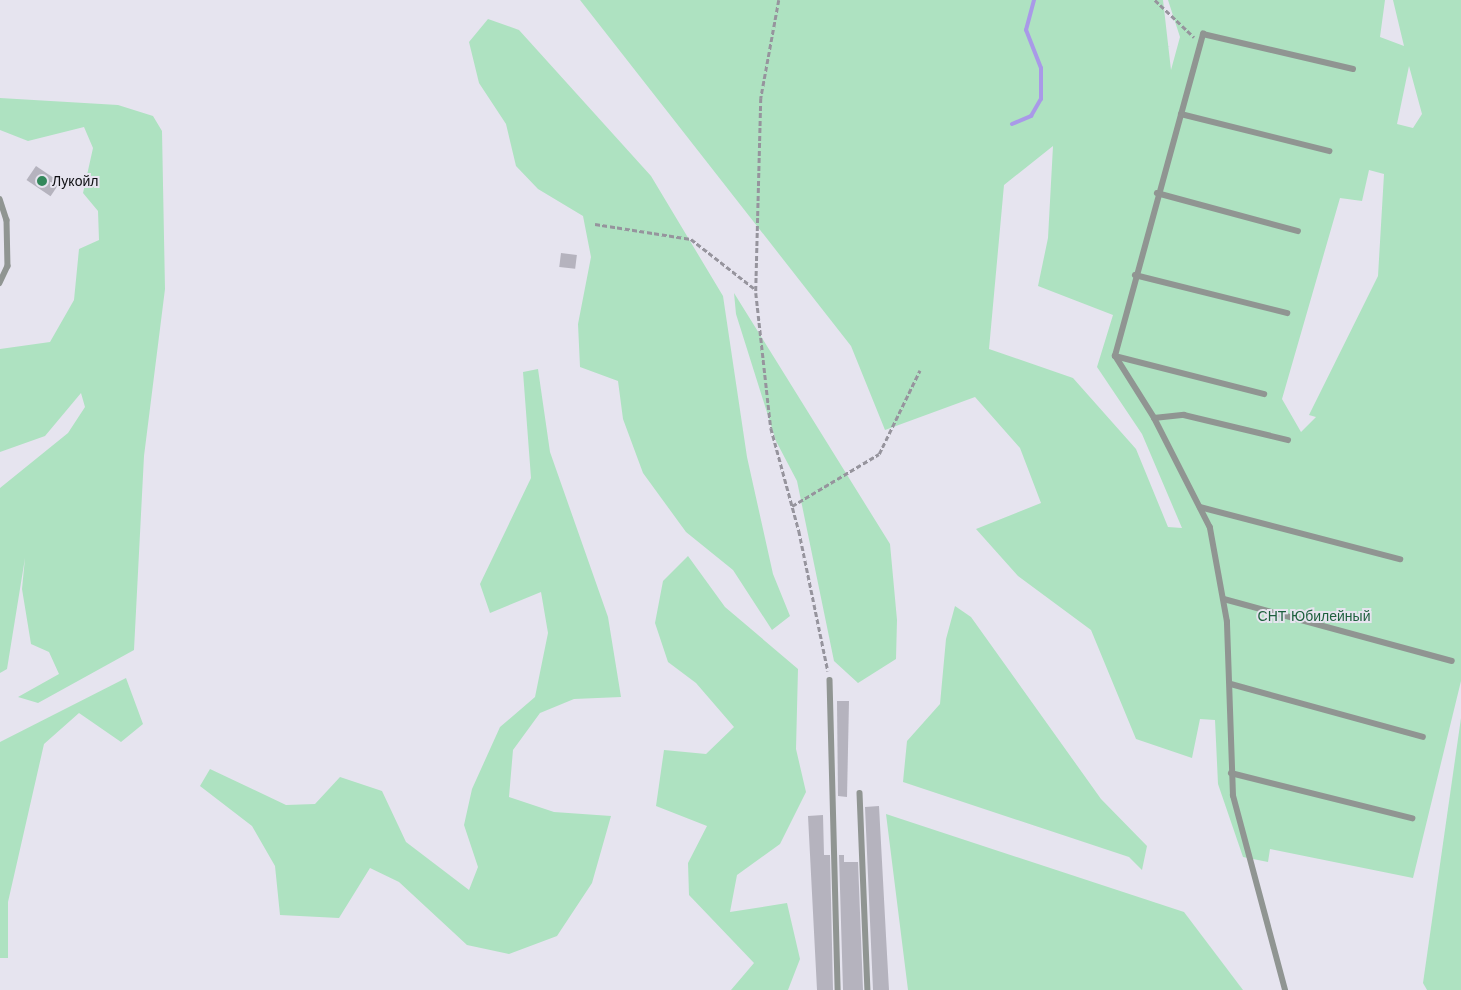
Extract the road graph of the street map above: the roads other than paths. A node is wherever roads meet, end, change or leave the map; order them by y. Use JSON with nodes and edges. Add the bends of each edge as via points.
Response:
{"nodes":[{"id":1,"x":1353,"y":69,"type":"dead end"},
{"id":2,"x":1181,"y":114,"type":"junction"},
{"id":3,"x":1329,"y":152,"type":"dead end"},
{"id":4,"x":1157,"y":193,"type":"junction"},
{"id":5,"x":0,"y":199,"type":"edge"},
{"id":6,"x":1298,"y":231,"type":"dead end"},
{"id":7,"x":1136,"y":275,"type":"junction"},
{"id":8,"x":0,"y":283,"type":"edge"},
{"id":9,"x":1288,"y":313,"type":"dead end"},
{"id":10,"x":1115,"y":356,"type":"junction"},
{"id":11,"x":1264,"y":394,"type":"dead end"},
{"id":12,"x":1154,"y":418,"type":"junction"},
{"id":13,"x":1288,"y":440,"type":"dead end"},
{"id":14,"x":1200,"y":506,"type":"junction"},
{"id":15,"x":1400,"y":559,"type":"dead end"},
{"id":16,"x":1224,"y":599,"type":"junction"},
{"id":17,"x":1452,"y":661,"type":"dead end"},
{"id":18,"x":830,"y":680,"type":"road end"},
{"id":19,"x":1231,"y":684,"type":"junction"},
{"id":20,"x":1423,"y":737,"type":"dead end"},
{"id":21,"x":1231,"y":772,"type":"junction"},
{"id":22,"x":860,"y":793,"type":"dead end"},
{"id":23,"x":1412,"y":818,"type":"dead end"},
{"id":24,"x":838,"y":990,"type":"edge"},
{"id":25,"x":868,"y":990,"type":"edge"},
{"id":26,"x":1285,"y":990,"type":"edge"}],
"edges":[{"from":1,"to":2,"type":"lane","via":[[1203,34]]},
{"from":2,"to":3,"type":"lane"},
{"from":2,"to":4,"type":"lane"},
{"from":4,"to":6,"type":"lane"},
{"from":4,"to":7,"type":"lane"},
{"from":5,"to":8,"type":"lane","via":[[7,220],[8,266]]},
{"from":7,"to":9,"type":"lane"},
{"from":7,"to":10,"type":"lane"},
{"from":10,"to":11,"type":"lane"},
{"from":10,"to":12,"type":"lane"},
{"from":12,"to":13,"type":"lane","via":[[1184,415]]},
{"from":12,"to":14,"type":"lane"},
{"from":14,"to":15,"type":"lane"},
{"from":14,"to":16,"type":"lane","via":[[1210,528]]},
{"from":16,"to":17,"type":"lane"},
{"from":16,"to":19,"type":"lane"},
{"from":18,"to":24,"type":"lane"},
{"from":19,"to":20,"type":"lane"},
{"from":19,"to":21,"type":"lane"},
{"from":21,"to":23,"type":"lane"},
{"from":21,"to":26,"type":"lane"},
{"from":22,"to":25,"type":"lane"}]}
